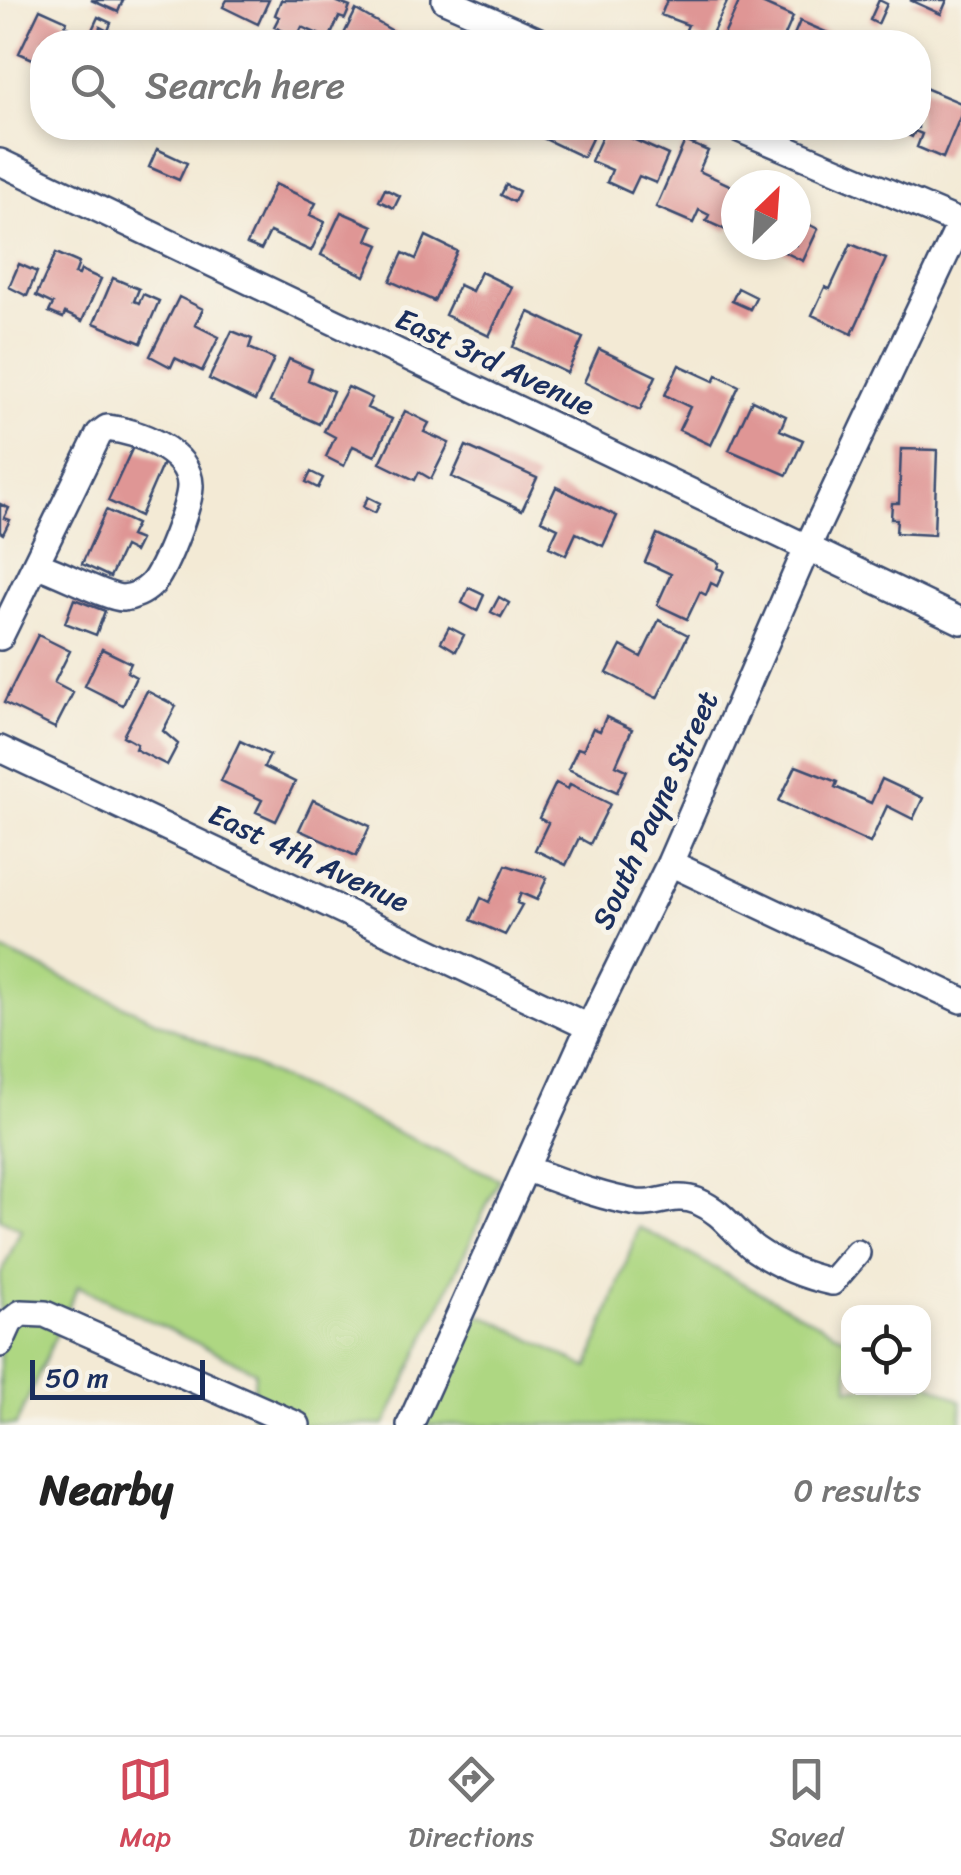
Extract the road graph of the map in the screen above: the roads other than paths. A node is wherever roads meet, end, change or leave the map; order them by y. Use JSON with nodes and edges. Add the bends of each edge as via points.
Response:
{"nodes":[{"id":1,"x":445,"y":0,"type":"edge"},
{"id":2,"x":514,"y":30,"type":"edge"},
{"id":3,"x":765,"y":140,"type":"edge"},
{"id":4,"x":0,"y":162,"type":"edge"},
{"id":5,"x":961,"y":223,"type":"edge"},
{"id":6,"x":807,"y":548,"type":"junction"},
{"id":7,"x":36,"y":564,"type":"junction"},
{"id":8,"x":961,"y":620,"type":"edge"},
{"id":9,"x":0,"y":638,"type":"edge"},
{"id":10,"x":0,"y":748,"type":"edge"},
{"id":11,"x":670,"y":863,"type":"junction"},
{"id":12,"x":961,"y":1000,"type":"edge"},
{"id":13,"x":589,"y":1027,"type":"junction"},
{"id":14,"x":527,"y":1170,"type":"junction"},
{"id":15,"x":857,"y":1253,"type":"dead end"},
{"id":16,"x":0,"y":1344,"type":"edge"},
{"id":17,"x":296,"y":1425,"type":"edge"},
{"id":18,"x":410,"y":1425,"type":"edge"}],
"edges":[{"from":1,"to":2,"type":"street"},
{"from":3,"to":5,"type":"street"},
{"from":4,"to":6,"type":"street","name":"East 3rd Avenue"},
{"from":5,"to":6,"type":"street","name":"South Payne Street"},
{"from":6,"to":8,"type":"street","name":"East 3rd Avenue"},
{"from":6,"to":11,"type":"street","name":"South Payne Street"},
{"from":7,"to":7,"type":"street","via":[[107,428],[164,448],[184,466],[188,502],[153,584],[138,594],[120,598]]},
{"from":7,"to":9,"type":"street"},
{"from":10,"to":13,"type":"street","name":"East 4th Avenue"},
{"from":11,"to":12,"type":"street"},
{"from":11,"to":13,"type":"street","name":"South Payne Street"},
{"from":13,"to":14,"type":"street","name":"South Payne Street"},
{"from":14,"to":15,"type":"street","via":[[643,1205],[692,1199],[722,1214],[753,1248],[806,1276],[832,1282]]},
{"from":14,"to":18,"type":"street","name":"South Payne Street"},
{"from":16,"to":17,"type":"street","via":[[20,1313],[46,1314]]}]}
